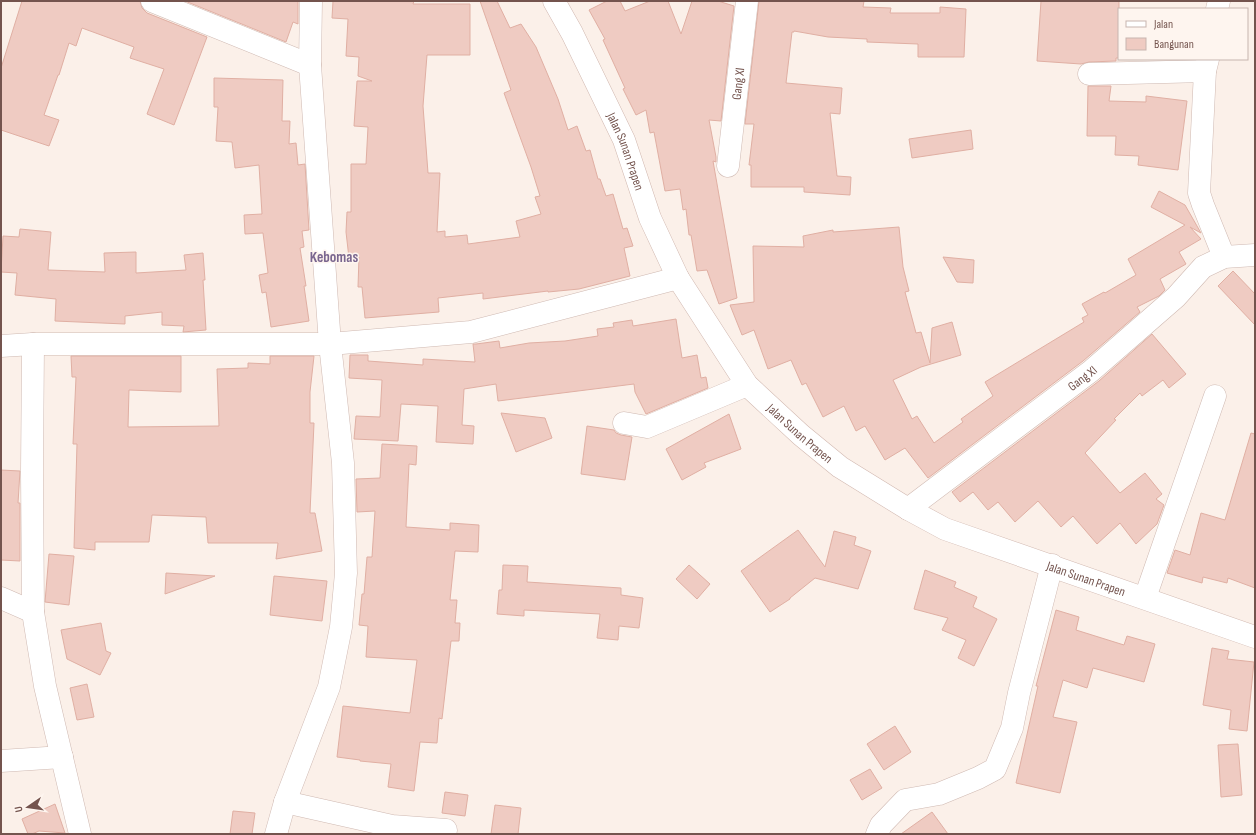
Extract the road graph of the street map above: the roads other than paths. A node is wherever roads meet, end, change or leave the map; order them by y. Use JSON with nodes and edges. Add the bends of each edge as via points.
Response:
{"nodes":[{"id":1,"x":152,"y":1,"type":"edge"},
{"id":2,"x":311,"y":1,"type":"edge"},
{"id":3,"x":554,"y":1,"type":"edge"},
{"id":4,"x":746,"y":1,"type":"edge"},
{"id":5,"x":310,"y":65,"type":"junction"},
{"id":6,"x":1207,"y":65,"type":"edge"},
{"id":7,"x":1089,"y":74,"type":"dead end"},
{"id":8,"x":728,"y":166,"type":"dead end"},
{"id":9,"x":1255,"y":255,"type":"edge"},
{"id":10,"x":1224,"y":257,"type":"junction"},
{"id":11,"x":678,"y":278,"type":"junction"},
{"id":12,"x":32,"y":344,"type":"junction"},
{"id":13,"x":330,"y":344,"type":"junction"},
{"id":14,"x":1,"y":346,"type":"edge"},
{"id":15,"x":747,"y":385,"type":"junction"},
{"id":16,"x":1215,"y":396,"type":"dead end"},
{"id":17,"x":624,"y":423,"type":"dead end"},
{"id":18,"x":908,"y":509,"type":"junction"},
{"id":19,"x":1052,"y":565,"type":"junction"},
{"id":20,"x":1,"y":598,"type":"edge"},
{"id":21,"x":1145,"y":598,"type":"junction"},
{"id":22,"x":34,"y":612,"type":"junction"},
{"id":23,"x":1255,"y":637,"type":"edge"},
{"id":24,"x":62,"y":757,"type":"junction"},
{"id":25,"x":1,"y":761,"type":"edge"},
{"id":26,"x":285,"y":802,"type":"junction"},
{"id":27,"x":446,"y":830,"type":"dead end"},
{"id":28,"x":80,"y":834,"type":"edge"},
{"id":29,"x":276,"y":834,"type":"edge"},
{"id":30,"x":877,"y":834,"type":"edge"}],
"edges":[{"from":1,"to":5,"type":"street"},
{"from":2,"to":5,"type":"street"},
{"from":3,"to":11,"type":"street","name":"Jalan Sunan Prapen","via":[[624,140],[650,218]]},
{"from":4,"to":8,"type":"street","name":"Gang XI"},
{"from":5,"to":13,"type":"street"},
{"from":6,"to":7,"type":"street"},
{"from":6,"to":10,"type":"street","via":[[1199,193]]},
{"from":9,"to":10,"type":"street","name":"Gang XI"},
{"from":10,"to":18,"type":"street","name":"Gang XI","via":[[1203,267],[1176,297],[1091,371]]},
{"from":11,"to":13,"type":"street","via":[[471,332]]},
{"from":11,"to":15,"type":"street","name":"Jalan Sunan Prapen"},
{"from":12,"to":13,"type":"street"},
{"from":12,"to":14,"type":"street"},
{"from":12,"to":22,"type":"street"},
{"from":13,"to":26,"type":"street","via":[[343,462],[346,573],[343,611],[329,687]]},
{"from":15,"to":17,"type":"street","via":[[647,427]]},
{"from":15,"to":18,"type":"street","name":"Jalan Sunan Prapen","via":[[840,467]]},
{"from":16,"to":21,"type":"street"},
{"from":18,"to":19,"type":"street","name":"Jalan Sunan Prapen","via":[[945,529]]},
{"from":19,"to":21,"type":"street","name":"Jalan Sunan Prapen"},
{"from":19,"to":30,"type":"street","via":[[1012,728],[995,769],[939,794],[905,800],[881,825]]},
{"from":20,"to":22,"type":"street"},
{"from":21,"to":23,"type":"street","name":"Jalan Sunan Prapen"},
{"from":22,"to":24,"type":"street","via":[[46,686]]},
{"from":24,"to":25,"type":"street"},
{"from":24,"to":28,"type":"street"},
{"from":26,"to":27,"type":"street","via":[[392,826]]},
{"from":26,"to":29,"type":"street"}]}
